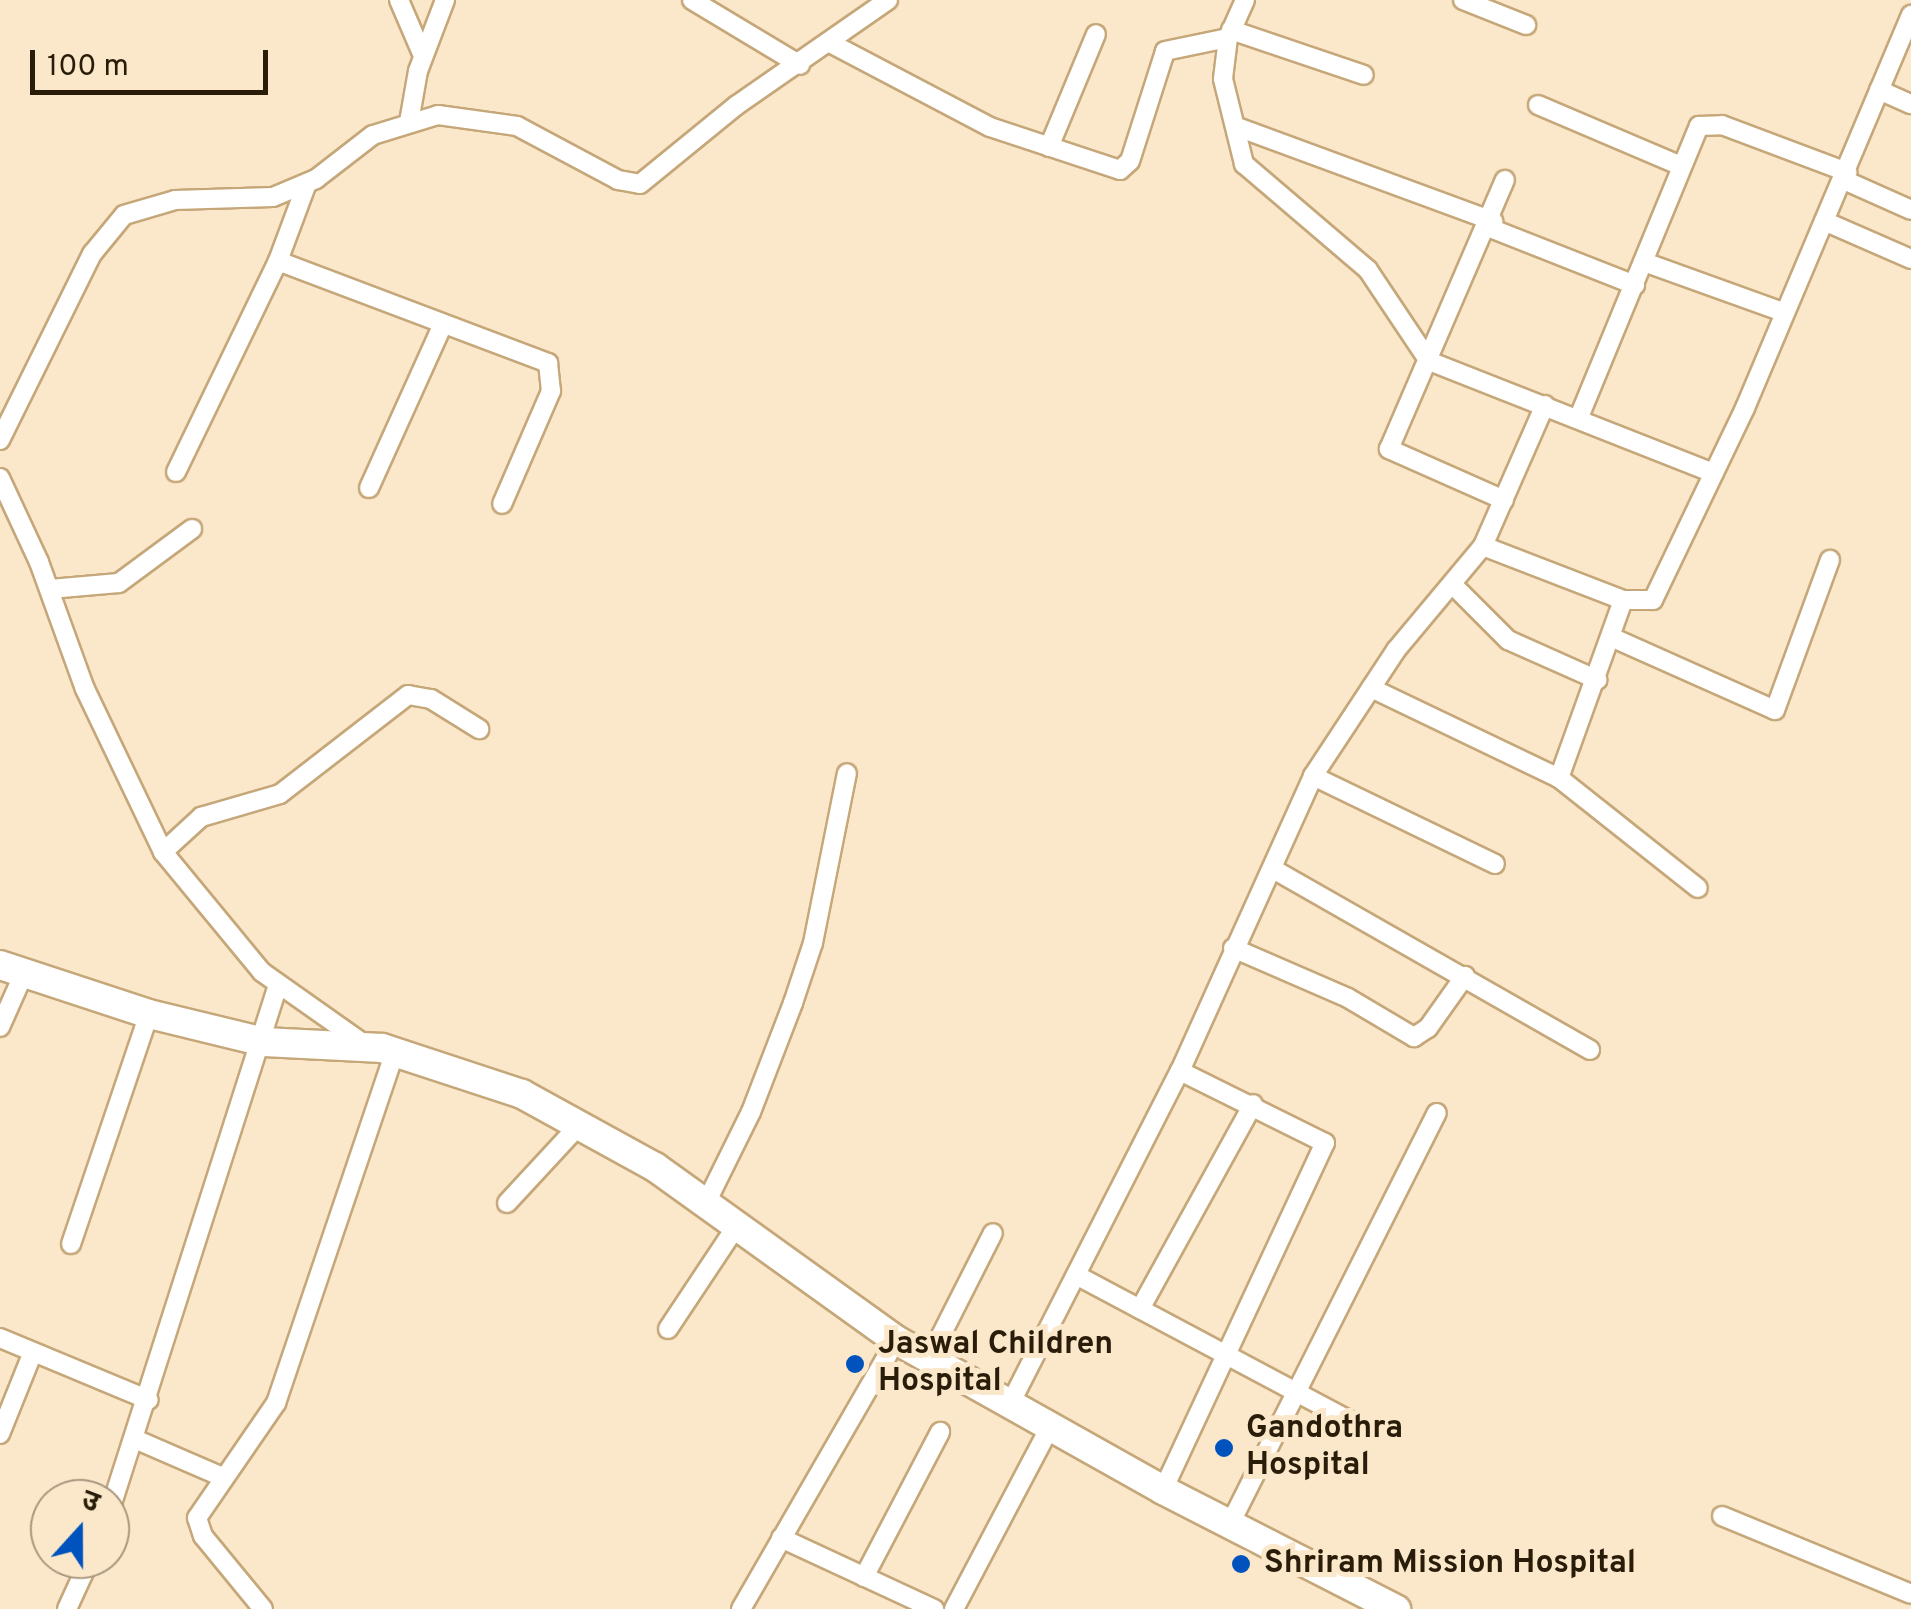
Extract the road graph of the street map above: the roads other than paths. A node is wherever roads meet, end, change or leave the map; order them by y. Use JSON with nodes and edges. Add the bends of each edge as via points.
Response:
{"nodes":[{"id":1,"x":399,"y":0,"type":"edge"},
{"id":2,"x":445,"y":0,"type":"edge"},
{"id":3,"x":692,"y":0,"type":"edge"},
{"id":4,"x":888,"y":0,"type":"edge"},
{"id":5,"x":1244,"y":0,"type":"edge"},
{"id":6,"x":1463,"y":0,"type":"edge"},
{"id":7,"x":1911,"y":15,"type":"edge"},
{"id":8,"x":1526,"y":25,"type":"dead end"},
{"id":9,"x":1096,"y":34,"type":"dead end"},
{"id":10,"x":1230,"y":34,"type":"junction"},
{"id":11,"x":832,"y":44,"type":"junction"},
{"id":12,"x":423,"y":56,"type":"junction"},
{"id":13,"x":800,"y":64,"type":"junction"},
{"id":14,"x":1364,"y":75,"type":"dead end"},
{"id":15,"x":1879,"y":90,"type":"junction"},
{"id":16,"x":1911,"y":104,"type":"edge"},
{"id":17,"x":1538,"y":105,"type":"dead end"},
{"id":18,"x":409,"y":122,"type":"junction"},
{"id":19,"x":1240,"y":128,"type":"junction"},
{"id":20,"x":1049,"y":147,"type":"junction"},
{"id":21,"x":1682,"y":166,"type":"junction"},
{"id":22,"x":1845,"y":176,"type":"junction"},
{"id":23,"x":1505,"y":180,"type":"dead end"},
{"id":24,"x":307,"y":183,"type":"junction"},
{"id":25,"x":1911,"y":210,"type":"edge"},
{"id":26,"x":1824,"y":221,"type":"junction"},
{"id":27,"x":1491,"y":224,"type":"junction"},
{"id":28,"x":1911,"y":259,"type":"edge"},
{"id":29,"x":278,"y":260,"type":"junction"},
{"id":30,"x":1644,"y":262,"type":"junction"},
{"id":31,"x":1635,"y":285,"type":"junction"},
{"id":32,"x":1783,"y":312,"type":"junction"},
{"id":33,"x":442,"y":324,"type":"junction"},
{"id":34,"x":1430,"y":361,"type":"junction"},
{"id":35,"x":1545,"y":404,"type":"junction"},
{"id":36,"x":1580,"y":417,"type":"junction"},
{"id":37,"x":0,"y":440,"type":"edge"},
{"id":38,"x":176,"y":472,"type":"dead end"},
{"id":39,"x":1714,"y":473,"type":"junction"},
{"id":40,"x":0,"y":478,"type":"edge"},
{"id":41,"x":369,"y":488,"type":"dead end"},
{"id":42,"x":1504,"y":500,"type":"junction"},
{"id":43,"x":502,"y":504,"type":"dead end"},
{"id":44,"x":192,"y":530,"type":"dead end"},
{"id":45,"x":1483,"y":546,"type":"junction"},
{"id":46,"x":1830,"y":560,"type":"dead end"},
{"id":47,"x":1453,"y":586,"type":"junction"},
{"id":48,"x":50,"y":588,"type":"junction"},
{"id":49,"x":1623,"y":600,"type":"junction"},
{"id":50,"x":1613,"y":638,"type":"junction"},
{"id":51,"x":1598,"y":680,"type":"junction"},
{"id":52,"x":1371,"y":688,"type":"junction"},
{"id":53,"x":479,"y":729,"type":"dead end"},
{"id":54,"x":847,"y":773,"type":"dead end"},
{"id":55,"x":1313,"y":776,"type":"junction"},
{"id":56,"x":1559,"y":778,"type":"junction"},
{"id":57,"x":163,"y":852,"type":"junction"},
{"id":58,"x":1495,"y":864,"type":"dead end"},
{"id":59,"x":1273,"y":868,"type":"junction"},
{"id":60,"x":1698,"y":888,"type":"dead end"},
{"id":61,"x":1234,"y":948,"type":"junction"},
{"id":62,"x":12,"y":969,"type":"edge"},
{"id":63,"x":1465,"y":976,"type":"junction"},
{"id":64,"x":278,"y":985,"type":"junction"},
{"id":65,"x":150,"y":1014,"type":"junction"},
{"id":66,"x":0,"y":1027,"type":"edge"},
{"id":67,"x":264,"y":1042,"type":"junction"},
{"id":68,"x":365,"y":1045,"type":"junction"},
{"id":69,"x":1590,"y":1050,"type":"dead end"},
{"id":70,"x":395,"y":1052,"type":"junction"},
{"id":71,"x":1180,"y":1071,"type":"junction"},
{"id":72,"x":1253,"y":1104,"type":"junction"},
{"id":73,"x":1437,"y":1114,"type":"dead end"},
{"id":74,"x":582,"y":1122,"type":"junction"},
{"id":75,"x":507,"y":1203,"type":"dead end"},
{"id":76,"x":705,"y":1205,"type":"junction"},
{"id":77,"x":735,"y":1228,"type":"junction"},
{"id":78,"x":993,"y":1233,"type":"dead end"},
{"id":79,"x":70,"y":1244,"type":"dead end"},
{"id":80,"x":1076,"y":1276,"type":"junction"},
{"id":81,"x":1140,"y":1309,"type":"junction"},
{"id":82,"x":668,"y":1329,"type":"dead end"},
{"id":83,"x":0,"y":1338,"type":"edge"},
{"id":84,"x":896,"y":1340,"type":"junction"},
{"id":85,"x":33,"y":1352,"type":"junction"},
{"id":86,"x":1225,"y":1356,"type":"junction"},
{"id":87,"x":929,"y":1359,"type":"junction"},
{"id":88,"x":1296,"y":1392,"type":"junction"},
{"id":89,"x":149,"y":1400,"type":"junction"},
{"id":90,"x":1010,"y":1404,"type":"junction"},
{"id":91,"x":1362,"y":1427,"type":"dead end"},
{"id":92,"x":1050,"y":1428,"type":"junction"},
{"id":93,"x":940,"y":1432,"type":"dead end"},
{"id":94,"x":0,"y":1434,"type":"edge"},
{"id":95,"x":137,"y":1440,"type":"junction"},
{"id":96,"x":220,"y":1476,"type":"junction"},
{"id":97,"x":122,"y":1479,"type":"edge"},
{"id":98,"x":1163,"y":1490,"type":"junction"},
{"id":99,"x":1722,"y":1516,"type":"dead end"},
{"id":100,"x":1230,"y":1524,"type":"junction"},
{"id":101,"x":781,"y":1538,"type":"junction"},
{"id":102,"x":864,"y":1576,"type":"junction"},
{"id":103,"x":81,"y":1579,"type":"edge"},
{"id":104,"x":1911,"y":1594,"type":"edge"},
{"id":105,"x":744,"y":1608,"type":"edge"},
{"id":106,"x":67,"y":1609,"type":"edge"},
{"id":107,"x":263,"y":1609,"type":"edge"},
{"id":108,"x":934,"y":1609,"type":"edge"},
{"id":109,"x":954,"y":1609,"type":"edge"},
{"id":110,"x":1396,"y":1609,"type":"edge"}],
"edges":[{"from":1,"to":12,"type":"street"},
{"from":2,"to":12,"type":"street"},
{"from":3,"to":13,"type":"street"},
{"from":4,"to":11,"type":"street"},
{"from":5,"to":10,"type":"street"},
{"from":6,"to":8,"type":"street"},
{"from":7,"to":15,"type":"street"},
{"from":9,"to":20,"type":"street"},
{"from":10,"to":14,"type":"street"},
{"from":10,"to":19,"type":"street","via":[[1225,93]]},
{"from":10,"to":20,"type":"street","via":[[1165,51],[1124,168]]},
{"from":11,"to":13,"type":"street"},
{"from":11,"to":20,"type":"street","via":[[990,127]]},
{"from":12,"to":18,"type":"street"},
{"from":13,"to":18,"type":"street","via":[[640,184],[618,180],[494,119],[438,115]]},
{"from":15,"to":16,"type":"street"},
{"from":15,"to":22,"type":"street"},
{"from":17,"to":21,"type":"street"},
{"from":18,"to":24,"type":"street","via":[[374,135]]},
{"from":19,"to":27,"type":"street"},
{"from":19,"to":34,"type":"street","via":[[1244,164],[1368,270]]},
{"from":21,"to":22,"type":"street","via":[[1695,130],[1714,124]]},
{"from":21,"to":30,"type":"street"},
{"from":22,"to":25,"type":"street"},
{"from":22,"to":26,"type":"street"},
{"from":23,"to":27,"type":"street"},
{"from":24,"to":29,"type":"street"},
{"from":24,"to":37,"type":"street","via":[[273,196],[174,200],[124,215],[92,254]]},
{"from":26,"to":28,"type":"street"},
{"from":26,"to":32,"type":"street"},
{"from":27,"to":31,"type":"street"},
{"from":27,"to":34,"type":"street"},
{"from":29,"to":33,"type":"street"},
{"from":29,"to":38,"type":"street"},
{"from":30,"to":31,"type":"street"},
{"from":30,"to":32,"type":"street"},
{"from":31,"to":36,"type":"street"},
{"from":32,"to":39,"type":"street"},
{"from":33,"to":41,"type":"street"},
{"from":33,"to":43,"type":"street","via":[[552,368],[552,391]]},
{"from":34,"to":35,"type":"street"},
{"from":34,"to":42,"type":"street","via":[[1390,448]]},
{"from":35,"to":36,"type":"street"},
{"from":35,"to":42,"type":"street"},
{"from":36,"to":39,"type":"street"},
{"from":39,"to":49,"type":"street","via":[[1658,594],[1646,604]]},
{"from":40,"to":48,"type":"street"},
{"from":42,"to":45,"type":"street"},
{"from":44,"to":48,"type":"street","via":[[118,583]]},
{"from":45,"to":47,"type":"street"},
{"from":45,"to":49,"type":"street"},
{"from":46,"to":50,"type":"street","via":[[1775,710]]},
{"from":47,"to":51,"type":"street","via":[[1508,640]]},
{"from":47,"to":52,"type":"street"},
{"from":48,"to":57,"type":"street","via":[[85,689]]},
{"from":49,"to":50,"type":"street"},
{"from":50,"to":51,"type":"street"},
{"from":51,"to":56,"type":"street"},
{"from":52,"to":55,"type":"street"},
{"from":52,"to":56,"type":"street"},
{"from":53,"to":57,"type":"street","via":[[431,699],[408,696],[280,794],[201,817]]},
{"from":54,"to":76,"type":"street","via":[[813,943],[751,1112]]},
{"from":55,"to":58,"type":"street"},
{"from":55,"to":59,"type":"street"},
{"from":56,"to":60,"type":"street"},
{"from":57,"to":64,"type":"street","via":[[200,903]]},
{"from":59,"to":61,"type":"street"},
{"from":59,"to":63,"type":"street"},
{"from":61,"to":63,"type":"street","via":[[1348,998],[1410,1036],[1428,1028]]},
{"from":61,"to":71,"type":"street"},
{"from":62,"to":65,"type":"main road"},
{"from":62,"to":66,"type":"street"},
{"from":63,"to":69,"type":"street"},
{"from":64,"to":67,"type":"street"},
{"from":64,"to":68,"type":"street"},
{"from":65,"to":67,"type":"main road"},
{"from":65,"to":79,"type":"street"},
{"from":67,"to":68,"type":"main road"},
{"from":67,"to":89,"type":"street"},
{"from":68,"to":70,"type":"main road"},
{"from":70,"to":74,"type":"main road","via":[[510,1089]]},
{"from":70,"to":96,"type":"street","via":[[276,1403]]},
{"from":71,"to":72,"type":"street"},
{"from":71,"to":80,"type":"street"},
{"from":72,"to":81,"type":"street"},
{"from":72,"to":86,"type":"street","via":[[1325,1143]]},
{"from":73,"to":88,"type":"street"},
{"from":74,"to":75,"type":"street"},
{"from":74,"to":76,"type":"main road"},
{"from":76,"to":77,"type":"main road"},
{"from":77,"to":82,"type":"street"},
{"from":77,"to":84,"type":"main road"},
{"from":78,"to":87,"type":"street"},
{"from":80,"to":81,"type":"street"},
{"from":80,"to":90,"type":"street"},
{"from":81,"to":86,"type":"street"},
{"from":83,"to":85,"type":"street"},
{"from":84,"to":87,"type":"main road"},
{"from":84,"to":101,"type":"street"},
{"from":85,"to":89,"type":"street"},
{"from":85,"to":94,"type":"street"},
{"from":86,"to":88,"type":"street"},
{"from":86,"to":98,"type":"street"},
{"from":87,"to":90,"type":"main road"},
{"from":88,"to":91,"type":"street"},
{"from":88,"to":100,"type":"street"},
{"from":89,"to":95,"type":"street"},
{"from":90,"to":92,"type":"main road"},
{"from":92,"to":98,"type":"main road"},
{"from":92,"to":109,"type":"street","via":[[985,1539]]},
{"from":93,"to":102,"type":"street"},
{"from":95,"to":96,"type":"street"},
{"from":95,"to":97,"type":"street"},
{"from":96,"to":107,"type":"street","via":[[200,1509],[199,1531]]},
{"from":98,"to":100,"type":"main road"},
{"from":99,"to":104,"type":"street"},
{"from":100,"to":110,"type":"main road"},
{"from":101,"to":102,"type":"street"},
{"from":101,"to":105,"type":"street"},
{"from":102,"to":108,"type":"street"},
{"from":103,"to":106,"type":"street"}]}
